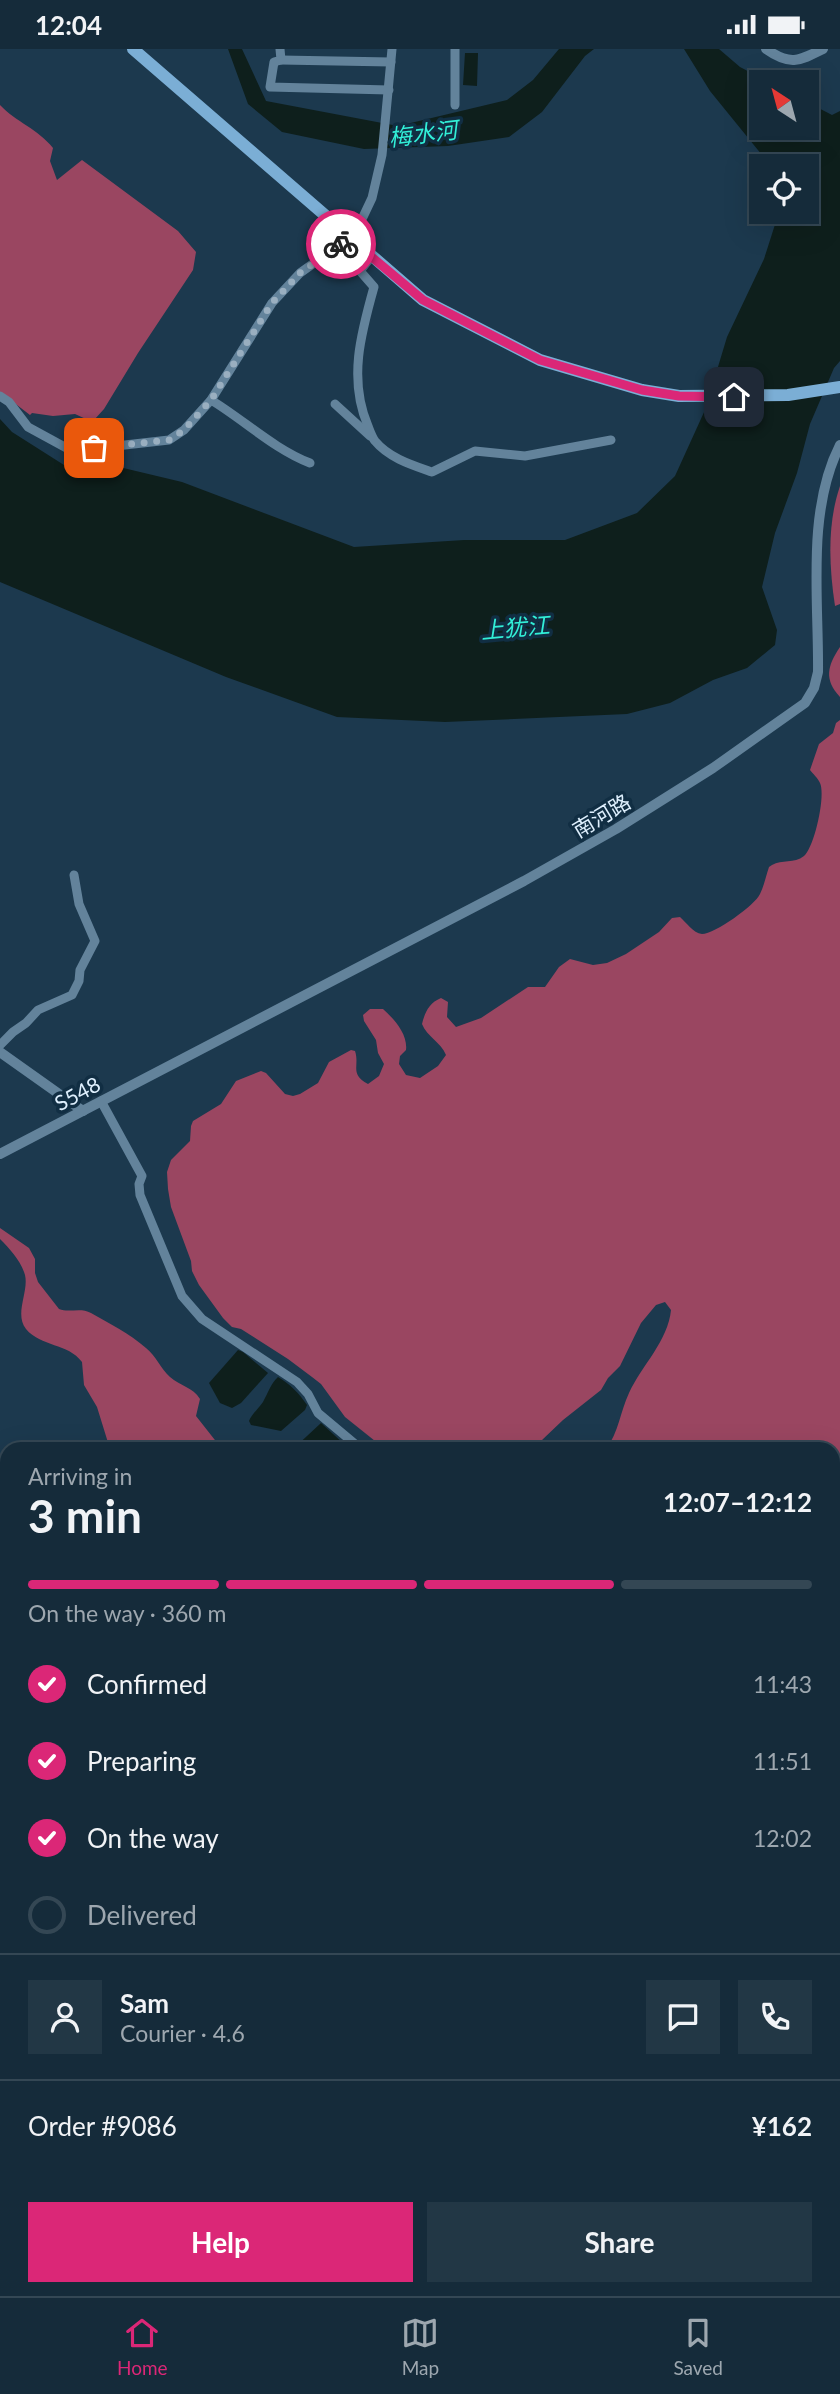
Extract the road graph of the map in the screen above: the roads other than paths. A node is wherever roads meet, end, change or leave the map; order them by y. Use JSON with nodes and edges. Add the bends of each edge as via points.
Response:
{"nodes":[{"id":1,"x":134,"y":49,"type":"edge"},
{"id":2,"x":280,"y":49,"type":"edge"},
{"id":3,"x":391,"y":49,"type":"edge"},
{"id":4,"x":455,"y":49,"type":"edge"},
{"id":5,"x":766,"y":49,"type":"edge"},
{"id":6,"x":823,"y":49,"type":"edge"},
{"id":7,"x":281,"y":60,"type":"junction"},
{"id":8,"x":391,"y":62,"type":"junction"},
{"id":9,"x":388,"y":90,"type":"junction"},
{"id":10,"x":455,"y":105,"type":"dead end"},
{"id":11,"x":349,"y":238,"type":"junction"},
{"id":12,"x":371,"y":257,"type":"junction"},
{"id":13,"x":840,"y":387,"type":"edge"},
{"id":14,"x":0,"y":396,"type":"edge"},
{"id":15,"x":211,"y":400,"type":"junction"},
{"id":16,"x":335,"y":404,"type":"dead end"},
{"id":17,"x":611,"y":440,"type":"dead end"},
{"id":18,"x":374,"y":441,"type":"junction"},
{"id":19,"x":840,"y":445,"type":"edge"},
{"id":20,"x":310,"y":463,"type":"dead end"},
{"id":21,"x":74,"y":875,"type":"dead end"},
{"id":22,"x":0,"y":1045,"type":"edge"},
{"id":23,"x":0,"y":1052,"type":"edge"},
{"id":24,"x":172,"y":1065,"type":"joint"},
{"id":25,"x":102,"y":1101,"type":"junction"},
{"id":26,"x":83,"y":1111,"type":"junction"},
{"id":27,"x":0,"y":1154,"type":"edge"},
{"id":28,"x":353,"y":1442,"type":"edge"}],
"edges":[{"from":1,"to":11,"type":"main road"},
{"from":2,"to":7,"type":"street"},
{"from":3,"to":8,"type":"street"},
{"from":4,"to":10,"type":"street"},
{"from":5,"to":6,"type":"street","via":[[781,60],[803,59]]},
{"from":7,"to":8,"type":"street"},
{"from":7,"to":9,"type":"street","via":[[274,62],[270,87]]},
{"from":8,"to":9,"type":"street"},
{"from":9,"to":11,"type":"street","via":[[382,155],[372,198]]},
{"from":11,"to":12,"type":"main road"},
{"from":11,"to":15,"type":"street","via":[[300,273],[272,303]]},
{"from":12,"to":13,"type":"main road","via":[[423,300],[540,360],[642,390],[734,397]]},
{"from":12,"to":18,"type":"street","via":[[360,271],[374,287],[360,337],[356,382]]},
{"from":14,"to":15,"type":"street","via":[[28,427],[72,451],[169,440]]},
{"from":15,"to":20,"type":"street","via":[[287,454]]},
{"from":16,"to":18,"type":"street"},
{"from":17,"to":18,"type":"street","via":[[525,456],[475,451],[432,472],[397,459]]},
{"from":19,"to":24,"type":"street","name":"南河路","via":[[824,497],[816,569],[818,673],[805,703],[605,836]]},
{"from":21,"to":22,"type":"street","via":[[79,904],[95,941],[79,981],[72,995],[37,1010]]},
{"from":23,"to":26,"type":"street"},
{"from":24,"to":25,"type":"street","name":"S548"},
{"from":25,"to":26,"type":"street","name":"S548"},
{"from":25,"to":28,"type":"street","via":[[142,1176],[140,1195],[182,1296],[212,1327],[297,1382],[318,1413]]},
{"from":26,"to":27,"type":"street","name":"S548"}]}
